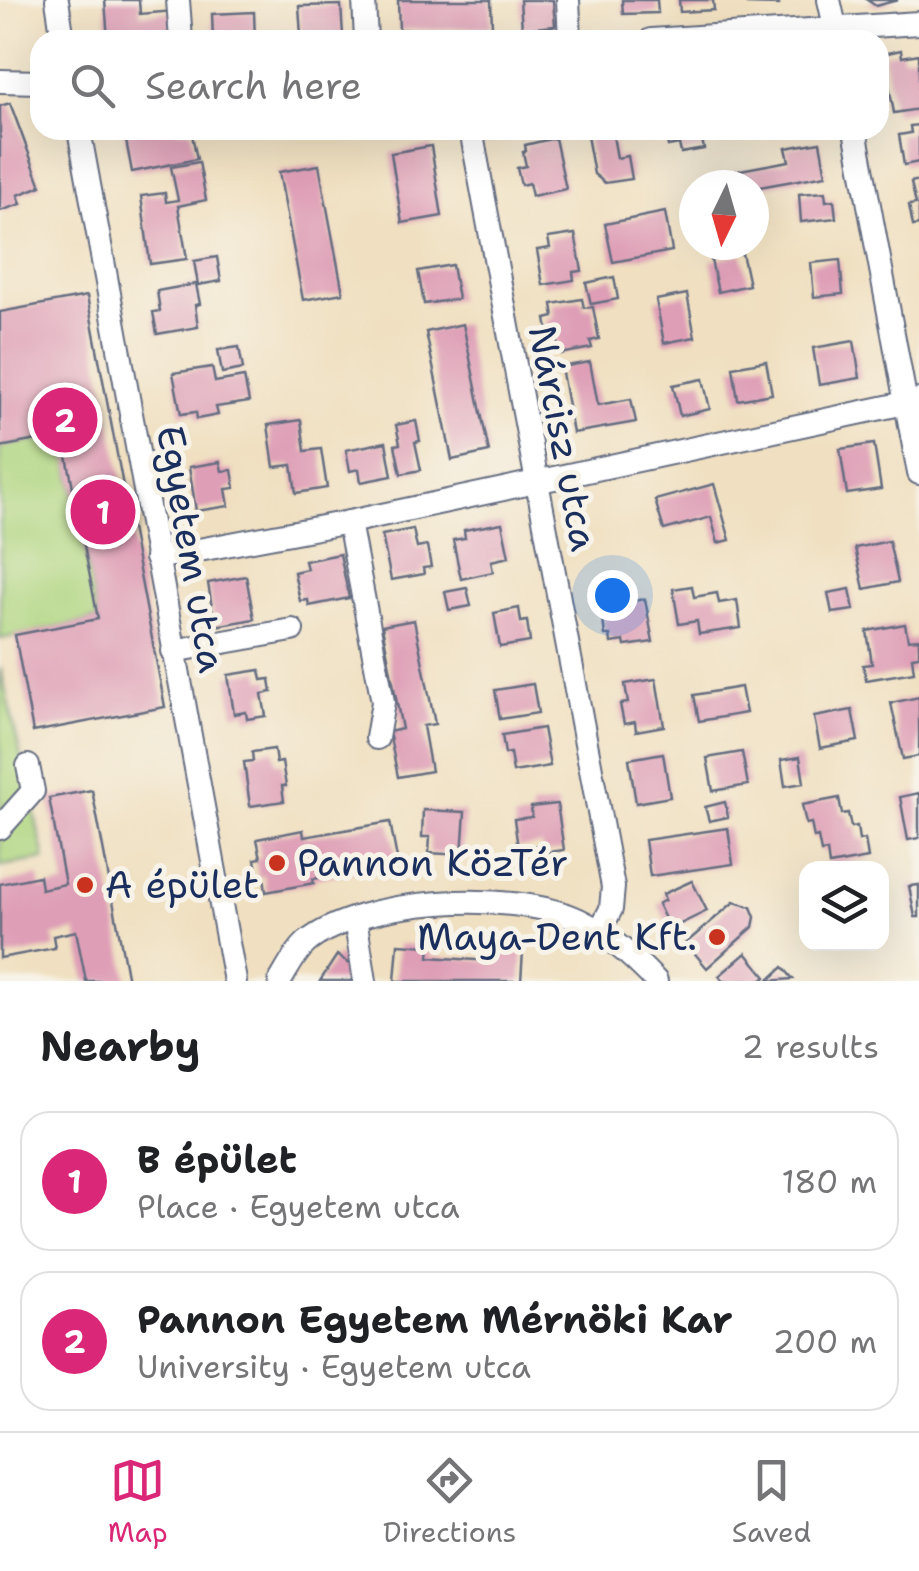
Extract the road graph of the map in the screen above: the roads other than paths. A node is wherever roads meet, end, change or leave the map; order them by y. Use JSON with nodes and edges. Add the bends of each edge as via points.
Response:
{"nodes":[{"id":1,"x":57,"y":0,"type":"edge"},
{"id":2,"x":178,"y":0,"type":"edge"},
{"id":3,"x":364,"y":0,"type":"edge"},
{"id":4,"x":568,"y":0,"type":"edge"},
{"id":5,"x":829,"y":0,"type":"edge"},
{"id":6,"x":919,"y":23,"type":"edge"},
{"id":7,"x":62,"y":30,"type":"edge"},
{"id":8,"x":180,"y":30,"type":"edge"},
{"id":9,"x":366,"y":30,"type":"edge"},
{"id":10,"x":570,"y":30,"type":"edge"},
{"id":11,"x":836,"y":30,"type":"edge"},
{"id":12,"x":871,"y":30,"type":"edge"},
{"id":13,"x":0,"y":80,"type":"edge"},
{"id":14,"x":30,"y":82,"type":"edge"},
{"id":15,"x":81,"y":140,"type":"edge"},
{"id":16,"x":473,"y":140,"type":"edge"},
{"id":17,"x":857,"y":140,"type":"edge"},
{"id":18,"x":913,"y":402,"type":"edge"},
{"id":19,"x":919,"y":474,"type":"edge"},
{"id":20,"x":535,"y":482,"type":"junction"},
{"id":21,"x":350,"y":522,"type":"junction"},
{"id":22,"x":156,"y":558,"type":"junction"},
{"id":23,"x":292,"y":630,"type":"dead end"},
{"id":24,"x":173,"y":651,"type":"junction"},
{"id":25,"x":377,"y":738,"type":"dead end"},
{"id":26,"x":28,"y":766,"type":"dead end"},
{"id":27,"x":0,"y":828,"type":"edge"},
{"id":28,"x":354,"y":918,"type":"junction"},
{"id":29,"x":598,"y":932,"type":"junction"},
{"id":30,"x":234,"y":981,"type":"edge"},
{"id":31,"x":280,"y":981,"type":"edge"},
{"id":32,"x":366,"y":981,"type":"edge"},
{"id":33,"x":656,"y":981,"type":"edge"}],
"edges":[{"from":1,"to":7,"type":"street"},
{"from":2,"to":8,"type":"street"},
{"from":3,"to":9,"type":"street"},
{"from":4,"to":10,"type":"street"},
{"from":5,"to":11,"type":"street"},
{"from":6,"to":12,"type":"street"},
{"from":13,"to":14,"type":"street"},
{"from":15,"to":22,"type":"street","name":"Egyetem utca"},
{"from":16,"to":20,"type":"street","name":"Nárcisz utca"},
{"from":17,"to":18,"type":"street"},
{"from":18,"to":19,"type":"street"},
{"from":18,"to":20,"type":"street"},
{"from":20,"to":21,"type":"street"},
{"from":20,"to":29,"type":"street","name":"Nárcisz utca","via":[[612,887],[611,910]]},
{"from":21,"to":22,"type":"street"},
{"from":21,"to":25,"type":"street","via":[[383,702]]},
{"from":22,"to":24,"type":"street","name":"Egyetem utca"},
{"from":23,"to":24,"type":"street"},
{"from":24,"to":30,"type":"street","name":"Egyetem utca"},
{"from":26,"to":27,"type":"street","via":[[33,790]]},
{"from":28,"to":29,"type":"street","via":[[396,907],[486,904],[549,910]]},
{"from":28,"to":31,"type":"street","via":[[304,945]]},
{"from":28,"to":32,"type":"street"},
{"from":29,"to":33,"type":"street"}]}
